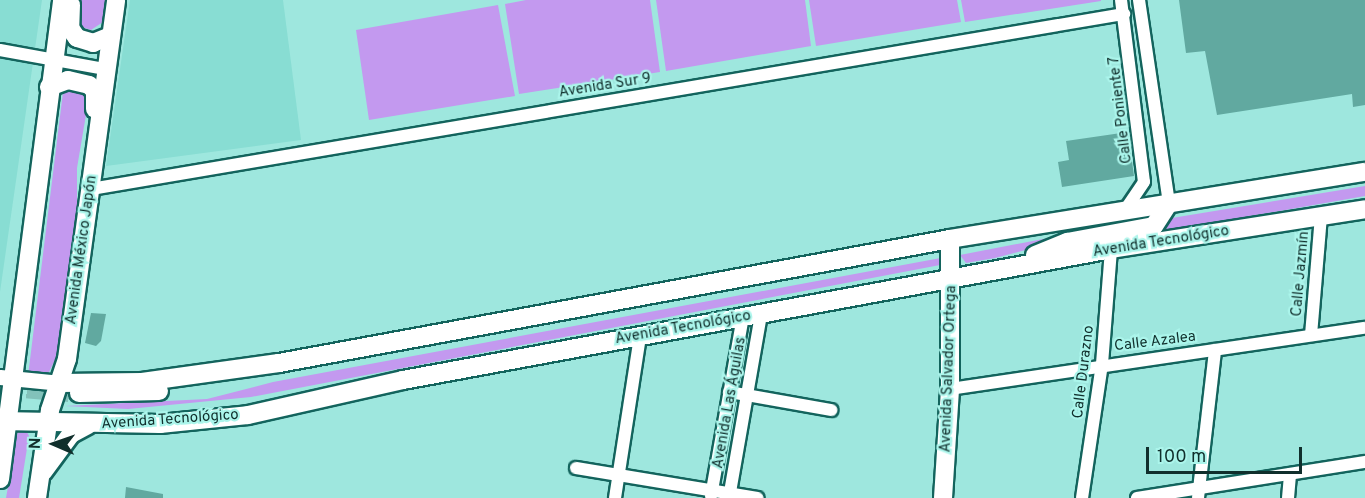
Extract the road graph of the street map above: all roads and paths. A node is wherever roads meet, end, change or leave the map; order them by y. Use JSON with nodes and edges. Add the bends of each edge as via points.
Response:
{"nodes":[{"id":1,"x":62,"y":0,"type":"edge"},
{"id":2,"x":72,"y":0,"type":"edge"},
{"id":3,"x":116,"y":0,"type":"edge"},
{"id":4,"x":1121,"y":0,"type":"edge"},
{"id":5,"x":1139,"y":0,"type":"edge"},
{"id":6,"x":1124,"y":14,"type":"junction"},
{"id":7,"x":110,"y":36,"type":"junction"},
{"id":8,"x":0,"y":50,"type":"edge"},
{"id":9,"x":52,"y":61,"type":"junction"},
{"id":10,"x":105,"y":69,"type":"junction"},
{"id":11,"x":49,"y":87,"type":"junction"},
{"id":12,"x":1365,"y":172,"type":"edge"},
{"id":13,"x":90,"y":197,"type":"junction"},
{"id":14,"x":1169,"y":203,"type":"junction"},
{"id":15,"x":1365,"y":209,"type":"edge"},
{"id":16,"x":1125,"y":210,"type":"junction"},
{"id":17,"x":1321,"y":215,"type":"junction"},
{"id":18,"x":950,"y":239,"type":"junction"},
{"id":19,"x":1111,"y":249,"type":"junction"},
{"id":20,"x":1000,"y":270,"type":"junction"},
{"id":21,"x":952,"y":279,"type":"junction"},
{"id":22,"x":761,"y":314,"type":"junction"},
{"id":23,"x":743,"y":317,"type":"junction"},
{"id":24,"x":1365,"y":328,"type":"edge"},
{"id":25,"x":1311,"y":335,"type":"junction"},
{"id":26,"x":640,"y":336,"type":"junction"},
{"id":27,"x":1215,"y":350,"type":"junction"},
{"id":28,"x":1102,"y":364,"type":"junction"},
{"id":29,"x":4,"y":374,"type":"edge"},
{"id":30,"x":403,"y":380,"type":"junction"},
{"id":31,"x":70,"y":386,"type":"junction"},
{"id":32,"x":950,"y":389,"type":"junction"},
{"id":33,"x":729,"y":392,"type":"junction"},
{"id":34,"x":747,"y":395,"type":"junction"},
{"id":35,"x":831,"y":410,"type":"dead end"},
{"id":36,"x":68,"y":417,"type":"dead end"},
{"id":37,"x":4,"y":421,"type":"edge"},
{"id":38,"x":48,"y":424,"type":"junction"},
{"id":39,"x":88,"y":425,"type":"junction"},
{"id":40,"x":1,"y":457,"type":"edge"},
{"id":41,"x":1365,"y":462,"type":"edge"},
{"id":42,"x":576,"y":468,"type":"dead end"},
{"id":43,"x":1290,"y":474,"type":"junction"},
{"id":44,"x":619,"y":475,"type":"junction"},
{"id":45,"x":40,"y":476,"type":"junction"},
{"id":46,"x":0,"y":479,"type":"edge"},
{"id":47,"x":1199,"y":492,"type":"edge"},
{"id":48,"x":711,"y":494,"type":"edge"},
{"id":49,"x":729,"y":496,"type":"edge"},
{"id":50,"x":37,"y":498,"type":"edge"},
{"id":51,"x":615,"y":498,"type":"edge"},
{"id":52,"x":758,"y":498,"type":"edge"},
{"id":53,"x":943,"y":498,"type":"edge"},
{"id":54,"x":1082,"y":498,"type":"edge"},
{"id":55,"x":1137,"y":498,"type":"edge"},
{"id":56,"x":1288,"y":498,"type":"edge"}],
"edges":[{"from":1,"to":9,"type":"main road"},
{"from":2,"to":7,"type":"main road","via":[[70,28],[77,38],[93,43]]},
{"from":3,"to":7,"type":"main road","name":"Avenida México Japón"},
{"from":4,"to":6,"type":"street","name":"Calle Poniente 7"},
{"from":5,"to":14,"type":"street"},
{"from":6,"to":13,"type":"street","name":"Avenida Sur 9"},
{"from":6,"to":16,"type":"street","name":"Calle Poniente 7","via":[[1144,182]]},
{"from":7,"to":10,"type":"main road","name":"Avenida México Japón"},
{"from":8,"to":9,"type":"street"},
{"from":9,"to":10,"type":"street"},
{"from":9,"to":11,"type":"main road"},
{"from":10,"to":13,"type":"main road","name":"Avenida México Japón"},
{"from":11,"to":13,"type":"main road","via":[[77,80],[95,91],[84,191]]},
{"from":11,"to":29,"type":"main road","via":[[17,348]]},
{"from":12,"to":14,"type":"main road"},
{"from":13,"to":31,"type":"main road","name":"Avenida México Japón","via":[[69,345]]},
{"from":14,"to":16,"type":"main road"},
{"from":14,"to":20,"type":"main road","via":[[1154,226],[1067,242]]},
{"from":15,"to":17,"type":"main road","name":"Avenida Tecnológico"},
{"from":16,"to":18,"type":"main road"},
{"from":17,"to":19,"type":"main road","name":"Avenida Tecnológico"},
{"from":17,"to":25,"type":"street","name":"Calle Jazmín"},
{"from":18,"to":21,"type":"main road","name":"Avenida Salvador Ortega"},
{"from":18,"to":31,"type":"main road","via":[[484,327],[469,326],[366,349],[189,377]]},
{"from":19,"to":20,"type":"main road","name":"Avenida Tecnológico"},
{"from":19,"to":28,"type":"street","name":"Calle Durazno"},
{"from":20,"to":21,"type":"main road","name":"Avenida Tecnológico"},
{"from":21,"to":22,"type":"main road","name":"Avenida Tecnológico"},
{"from":21,"to":32,"type":"main road","name":"Avenida Salvador Ortega"},
{"from":22,"to":23,"type":"main road","name":"Avenida Tecnológico"},
{"from":22,"to":34,"type":"street","name":"Avenida Las Águilas"},
{"from":23,"to":26,"type":"main road","name":"Avenida Tecnológico"},
{"from":23,"to":33,"type":"street","name":"Avenida Las Águilas"},
{"from":24,"to":25,"type":"street","name":"Calle Azalea"},
{"from":25,"to":27,"type":"street","name":"Calle Azalea"},
{"from":26,"to":30,"type":"main road","name":"Avenida Tecnológico"},
{"from":26,"to":44,"type":"street"},
{"from":27,"to":28,"type":"street","name":"Calle Azalea"},
{"from":27,"to":47,"type":"street"},
{"from":28,"to":32,"type":"street","name":"Calle Azalea"},
{"from":28,"to":54,"type":"street","name":"Calle Durazno"},
{"from":29,"to":31,"type":"street"},
{"from":29,"to":37,"type":"main road"},
{"from":30,"to":36,"type":"main road","via":[[201,413]]},
{"from":30,"to":39,"type":"main road","name":"Avenida Tecnológico","via":[[248,415]]},
{"from":31,"to":38,"type":"main road","name":"Avenida México Japón"},
{"from":32,"to":53,"type":"main road","name":"Avenida Salvador Ortega"},
{"from":33,"to":34,"type":"street"},
{"from":33,"to":48,"type":"street","name":"Avenida Las Águilas"},
{"from":34,"to":35,"type":"street"},
{"from":34,"to":49,"type":"street","name":"Avenida Las Águilas"},
{"from":37,"to":38,"type":"main road","name":"Avenida Tecnológico"},
{"from":37,"to":40,"type":"main road"},
{"from":38,"to":39,"type":"main road","name":"Avenida Tecnológico"},
{"from":38,"to":45,"type":"main road","name":"Avenida México Japón"},
{"from":39,"to":45,"type":"main road","via":[[71,434]]},
{"from":40,"to":46,"type":"main road"},
{"from":41,"to":43,"type":"street"},
{"from":42,"to":44,"type":"street"},
{"from":43,"to":47,"type":"street"},
{"from":43,"to":56,"type":"street"},
{"from":44,"to":48,"type":"street"},
{"from":44,"to":51,"type":"street"},
{"from":45,"to":50,"type":"main road","name":"Avenida México Japón"},
{"from":47,"to":55,"type":"street"},
{"from":48,"to":49,"type":"street"},
{"from":49,"to":52,"type":"street"}]}
